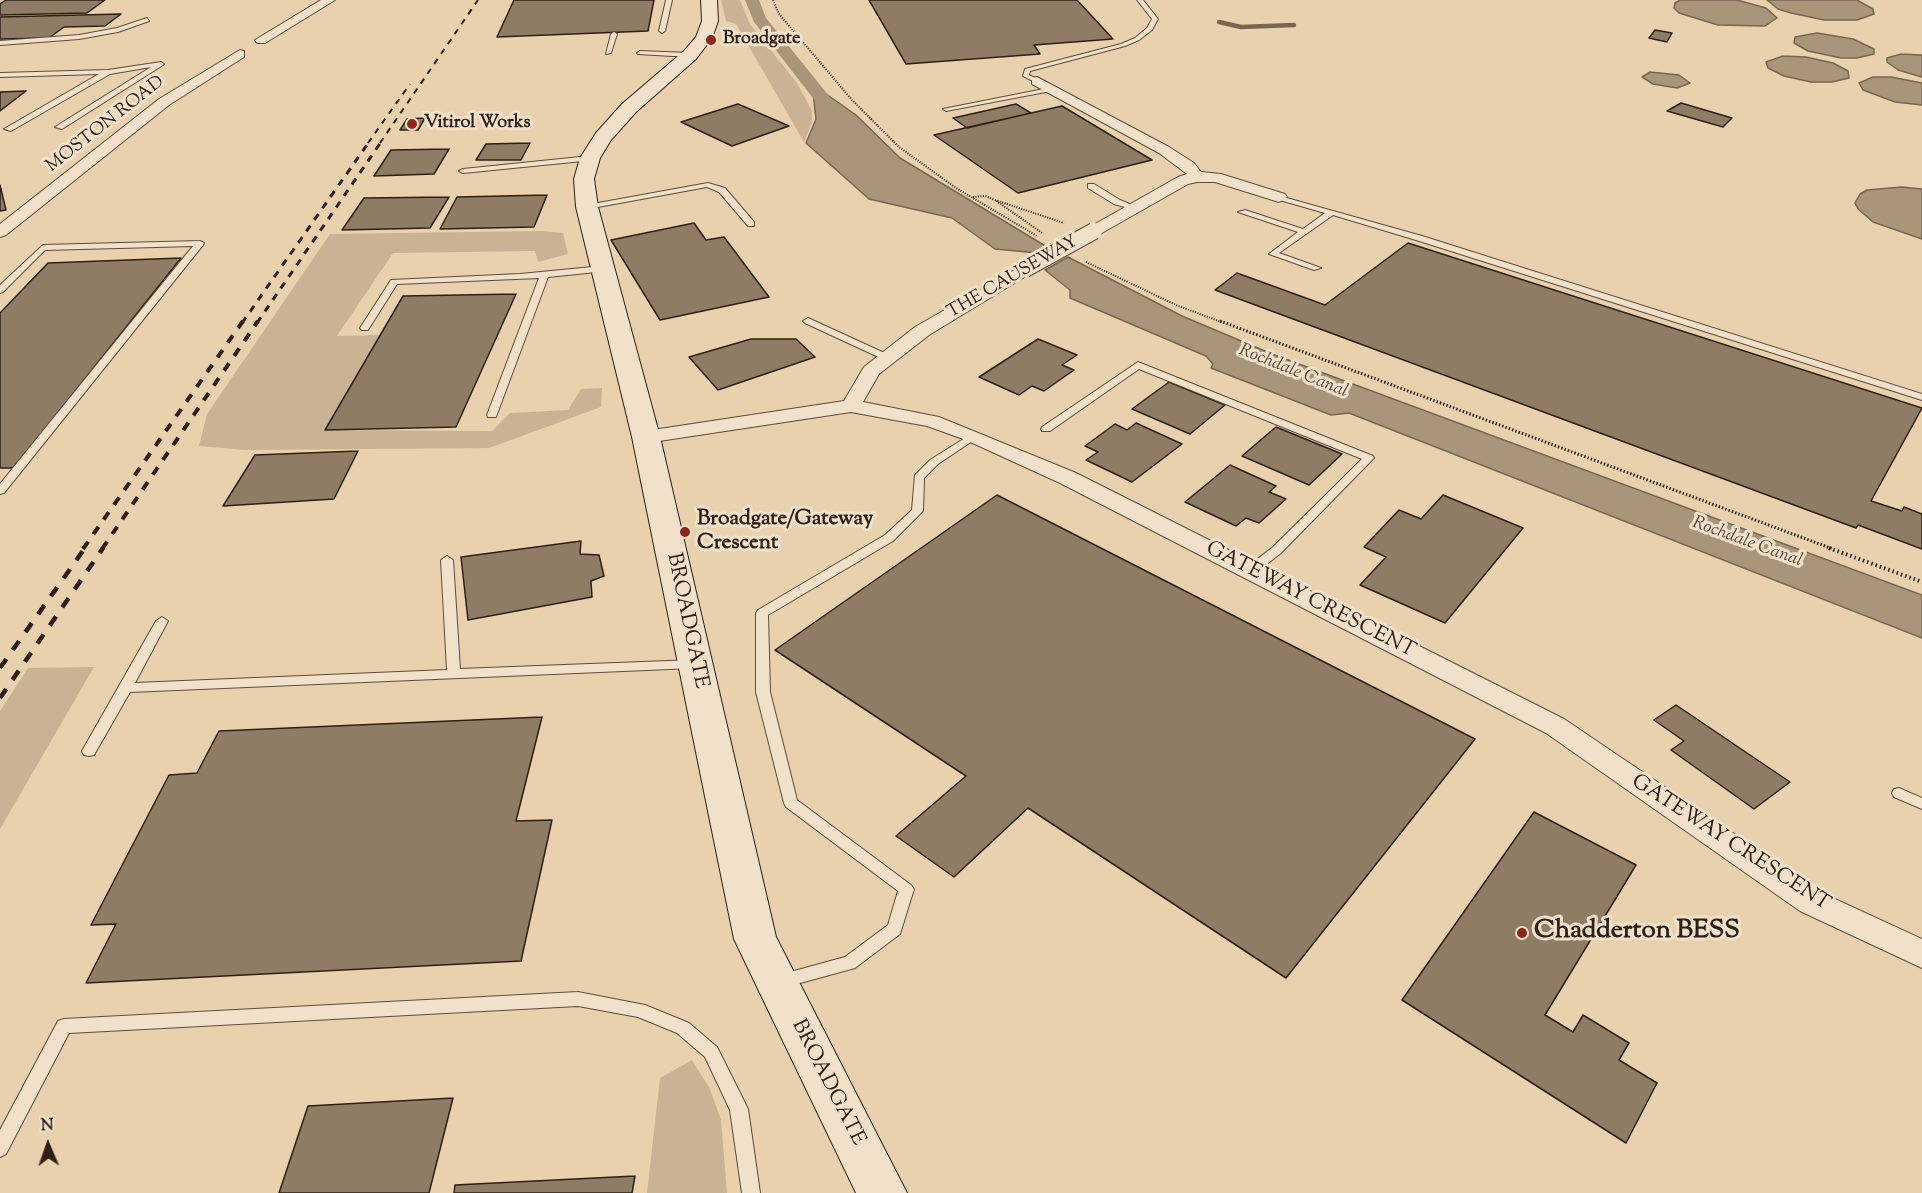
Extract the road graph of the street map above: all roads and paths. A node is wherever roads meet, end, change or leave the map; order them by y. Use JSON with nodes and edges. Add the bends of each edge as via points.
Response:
{"nodes":[{"id":1,"x":328,"y":0,"type":"edge"},
{"id":2,"x":669,"y":0,"type":"edge"},
{"id":3,"x":709,"y":0,"type":"edge"},
{"id":4,"x":772,"y":0,"type":"edge"},
{"id":5,"x":1140,"y":0,"type":"edge"},
{"id":6,"x":147,"y":20,"type":"dead end"},
{"id":7,"x":662,"y":31,"type":"dead end"},
{"id":8,"x":614,"y":34,"type":"dead end"},
{"id":9,"x":261,"y":40,"type":"dead end"},
{"id":10,"x":0,"y":43,"type":"edge"},
{"id":11,"x":608,"y":53,"type":"dead end"},
{"id":12,"x":640,"y":53,"type":"dead end"},
{"id":13,"x":240,"y":54,"type":"dead end"},
{"id":14,"x":690,"y":56,"type":"junction"},
{"id":15,"x":108,"y":72,"type":"junction"},
{"id":16,"x":0,"y":75,"type":"edge"},
{"id":17,"x":1037,"y":81,"type":"joint"},
{"id":18,"x":1054,"y":89,"type":"junction"},
{"id":19,"x":946,"y":109,"type":"dead end"},
{"id":20,"x":59,"y":127,"type":"dead end"},
{"id":21,"x":8,"y":129,"type":"dead end"},
{"id":22,"x":591,"y":158,"type":"junction"},
{"id":23,"x":463,"y":171,"type":"dead end"},
{"id":24,"x":1197,"y":177,"type":"junction"},
{"id":25,"x":1091,"y":186,"type":"dead end"},
{"id":26,"x":1279,"y":197,"type":"joint"},
{"id":27,"x":972,"y":198,"type":"junction"},
{"id":28,"x":995,"y":200,"type":"junction"},
{"id":29,"x":587,"y":207,"type":"junction"},
{"id":30,"x":1135,"y":208,"type":"junction"},
{"id":31,"x":1242,"y":212,"type":"dead end"},
{"id":32,"x":1332,"y":212,"type":"junction"},
{"id":33,"x":751,"y":224,"type":"dead end"},
{"id":34,"x":1096,"y":230,"type":"junction"},
{"id":35,"x":0,"y":232,"type":"edge"},
{"id":36,"x":1305,"y":232,"type":"junction"},
{"id":37,"x":1039,"y":237,"type":"dead end"},
{"id":38,"x":1049,"y":238,"type":"dead end"},
{"id":39,"x":1084,"y":261,"type":"dead end"},
{"id":40,"x":1317,"y":268,"type":"dead end"},
{"id":41,"x":603,"y":269,"type":"junction"},
{"id":42,"x":544,"y":275,"type":"junction"},
{"id":43,"x":0,"y":290,"type":"edge"},
{"id":44,"x":808,"y":321,"type":"dead end"},
{"id":45,"x":365,"y":328,"type":"dead end"},
{"id":46,"x":888,"y":358,"type":"junction"},
{"id":47,"x":1922,"y":398,"type":"edge"},
{"id":48,"x":851,"y":406,"type":"junction"},
{"id":49,"x":492,"y":415,"type":"dead end"},
{"id":50,"x":1046,"y":429,"type":"dead end"},
{"id":51,"x":973,"y":436,"type":"junction"},
{"id":52,"x":646,"y":437,"type":"junction"},
{"id":53,"x":0,"y":491,"type":"edge"},
{"id":54,"x":447,"y":560,"type":"dead end"},
{"id":55,"x":1250,"y":571,"type":"junction"},
{"id":56,"x":1922,"y":582,"type":"edge"},
{"id":57,"x":162,"y":621,"type":"dead end"},
{"id":58,"x":695,"y":664,"type":"junction"},
{"id":59,"x":454,"y":674,"type":"junction"},
{"id":60,"x":126,"y":688,"type":"junction"},
{"id":61,"x":89,"y":751,"type":"dead end"},
{"id":62,"x":1899,"y":794,"type":"dead end"},
{"id":63,"x":1922,"y":804,"type":"edge"},
{"id":64,"x":1922,"y":954,"type":"edge"},
{"id":65,"x":776,"y":982,"type":"junction"},
{"id":66,"x":0,"y":1148,"type":"edge"},
{"id":67,"x":751,"y":1193,"type":"edge"},
{"id":68,"x":882,"y":1193,"type":"edge"}],
"edges":[{"from":1,"to":9,"type":"street"},
{"from":2,"to":7,"type":"lane"},
{"from":3,"to":14,"type":"street","name":"BROADGATE","via":[[710,21],[704,38]]},
{"from":4,"to":27,"type":"path","via":[[779,14],[845,92],[899,147]]},
{"from":5,"to":17,"type":"lane","via":[[1155,19],[1150,29],[1123,45],[1027,70],[1026,76]]},
{"from":6,"to":10,"type":"lane","via":[[79,38]]},
{"from":8,"to":11,"type":"lane"},
{"from":12,"to":14,"type":"lane"},
{"from":13,"to":35,"type":"street","name":"MOSTON ROAD","via":[[164,102]]},
{"from":14,"to":22,"type":"street","name":"BROADGATE","via":[[628,108]]},
{"from":15,"to":16,"type":"lane"},
{"from":15,"to":20,"type":"lane","via":[[161,64]]},
{"from":15,"to":21,"type":"lane"},
{"from":17,"to":18,"type":"street"},
{"from":18,"to":19,"type":"lane"},
{"from":18,"to":24,"type":"street","via":[[1164,150],[1189,166]]},
{"from":22,"to":23,"type":"lane"},
{"from":22,"to":29,"type":"street","name":"BROADGATE","via":[[584,179]]},
{"from":24,"to":26,"type":"street","name":"THE CAUSEWAY","via":[[1216,177]]},
{"from":24,"to":30,"type":"street","name":"THE CAUSEWAY","via":[[1183,180]]},
{"from":25,"to":30,"type":"lane"},
{"from":26,"to":32,"type":"lane"},
{"from":27,"to":28,"type":"path","via":[[985,196]]},
{"from":27,"to":37,"type":"path"},
{"from":28,"to":34,"type":"path"},
{"from":28,"to":38,"type":"path"},
{"from":29,"to":33,"type":"lane","via":[[708,185],[722,190]]},
{"from":29,"to":41,"type":"street","name":"BROADGATE"},
{"from":30,"to":34,"type":"street","name":"THE CAUSEWAY"},
{"from":31,"to":36,"type":"lane"},
{"from":32,"to":36,"type":"lane"},
{"from":32,"to":47,"type":"lane"},
{"from":34,"to":46,"type":"street","name":"THE CAUSEWAY","bridge":true,"via":[[922,331]]},
{"from":36,"to":40,"type":"lane","via":[[1273,254]]},
{"from":39,"to":56,"type":"path","via":[[1176,305]]},
{"from":41,"to":42,"type":"lane"},
{"from":41,"to":52,"type":"street","name":"BROADGATE"},
{"from":42,"to":45,"type":"lane","via":[[394,282]]},
{"from":42,"to":49,"type":"lane"},
{"from":43,"to":53,"type":"lane","via":[[43,248],[200,243]]},
{"from":44,"to":46,"type":"lane"},
{"from":46,"to":48,"type":"street","name":"THE CAUSEWAY","via":[[871,371]]},
{"from":48,"to":51,"type":"street","name":"GATEWAY CRESCENT","via":[[932,421]]},
{"from":48,"to":52,"type":"street","name":"GATEWAY CRESCENT"},
{"from":50,"to":55,"type":"lane","via":[[1138,365],[1369,458],[1277,550]]},
{"from":51,"to":55,"type":"street","name":"GATEWAY CRESCENT","via":[[1068,478]]},
{"from":51,"to":65,"type":"lane","via":[[919,477],[917,511],[889,538],[762,613],[763,692],[791,802],[906,889],[895,929],[849,963]]},
{"from":52,"to":58,"type":"street","name":"BROADGATE"},
{"from":54,"to":59,"type":"lane"},
{"from":55,"to":64,"type":"street","name":"GATEWAY CRESCENT","via":[[1555,726],[1811,902]]},
{"from":57,"to":60,"type":"lane"},
{"from":58,"to":59,"type":"lane"},
{"from":58,"to":65,"type":"street","name":"BROADGATE","via":[[755,939]]},
{"from":59,"to":60,"type":"lane"},
{"from":60,"to":61,"type":"lane"},
{"from":62,"to":63,"type":"lane"},
{"from":65,"to":68,"type":"street","name":"BROADGATE"},
{"from":66,"to":67,"type":"lane","via":[[64,1026],[578,999],[639,1010],[683,1028],[711,1052],[739,1109]]}]}
